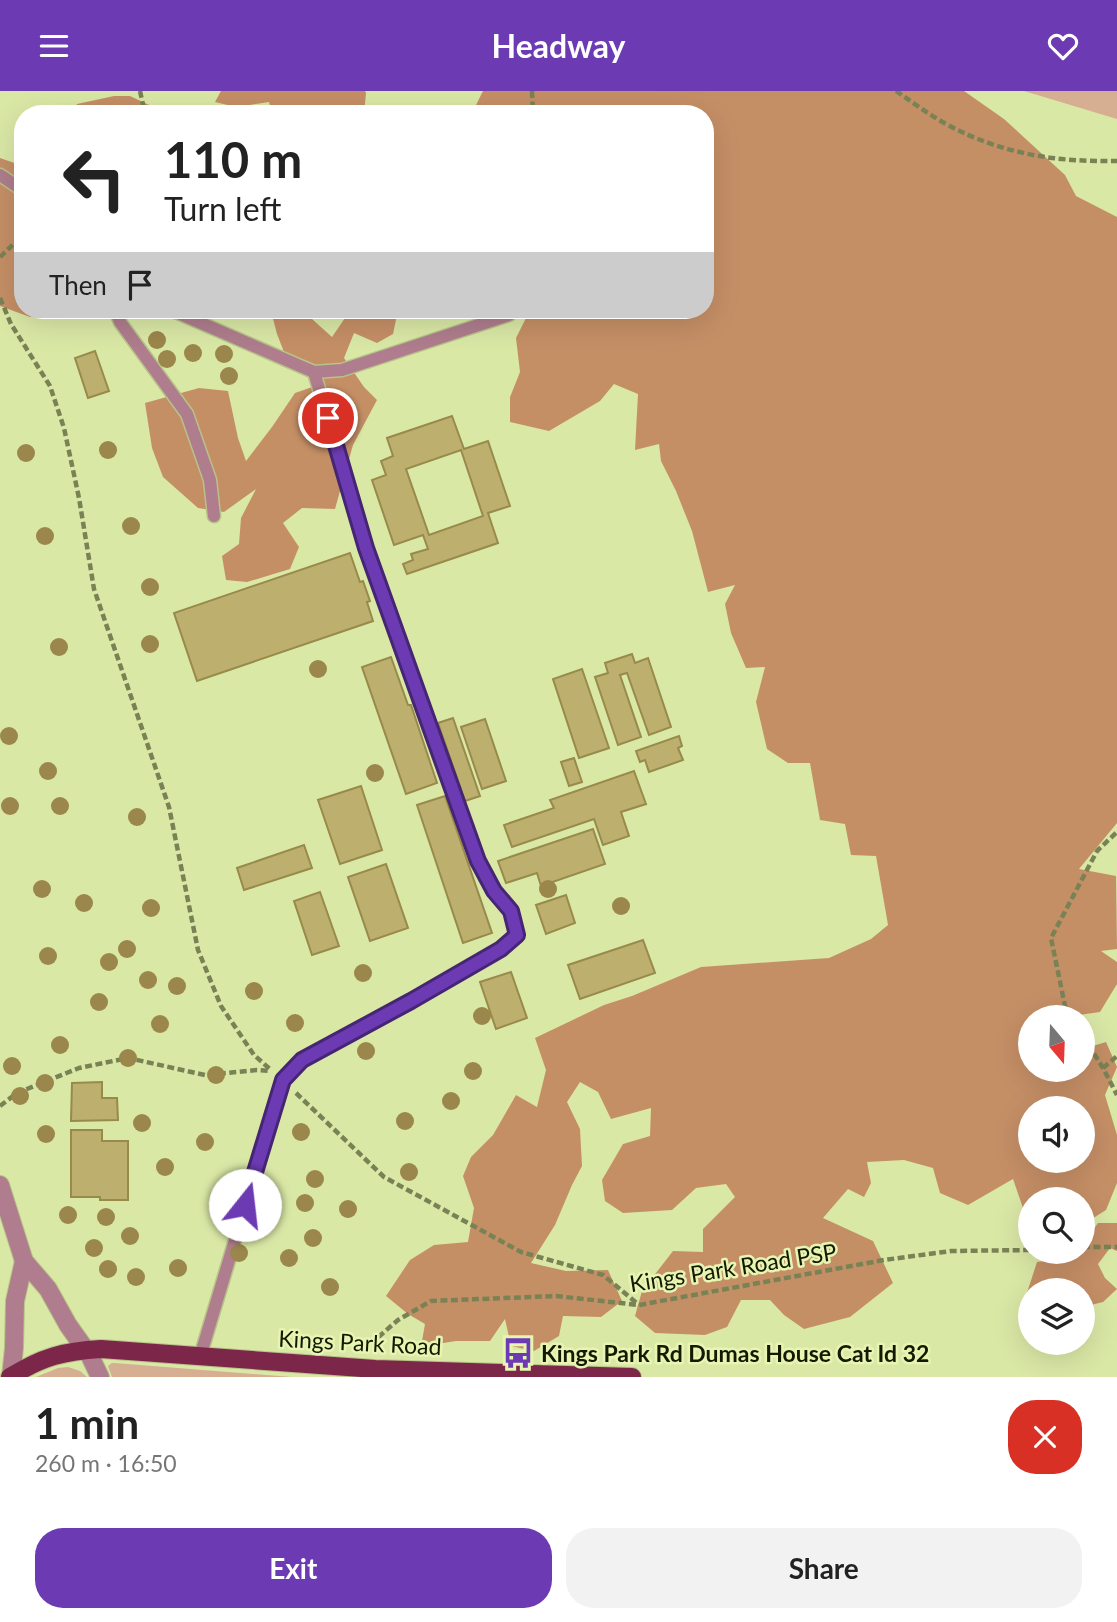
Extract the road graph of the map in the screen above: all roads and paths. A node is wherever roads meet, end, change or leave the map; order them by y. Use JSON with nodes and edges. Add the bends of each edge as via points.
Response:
{"nodes":[{"id":1,"x":896,"y":91,"type":"edge"},
{"id":2,"x":1117,"y":161,"type":"edge"},
{"id":3,"x":14,"y":244,"type":"edge"},
{"id":4,"x":0,"y":257,"type":"edge"},
{"id":5,"x":0,"y":298,"type":"edge"},
{"id":6,"x":118,"y":319,"type":"edge"},
{"id":7,"x":191,"y":319,"type":"edge"},
{"id":8,"x":497,"y":319,"type":"edge"},
{"id":9,"x":314,"y":372,"type":"junction"},
{"id":10,"x":214,"y":516,"type":"dead end"},
{"id":11,"x":1117,"y":832,"type":"edge"},
{"id":12,"x":1065,"y":1005,"type":"edge"},
{"id":13,"x":1096,"y":1056,"type":"edge"},
{"id":14,"x":1117,"y":1056,"type":"edge"},
{"id":15,"x":1103,"y":1067,"type":"junction"},
{"id":16,"x":283,"y":1080,"type":"junction"},
{"id":17,"x":1117,"y":1095,"type":"edge"},
{"id":18,"x":0,"y":1106,"type":"edge"},
{"id":19,"x":0,"y":1185,"type":"edge"},
{"id":20,"x":1095,"y":1247,"type":"edge"},
{"id":21,"x":1117,"y":1247,"type":"edge"},
{"id":22,"x":1018,"y":1250,"type":"edge"},
{"id":23,"x":24,"y":1261,"type":"junction"},
{"id":24,"x":639,"y":1305,"type":"junction"},
{"id":25,"x":375,"y":1346,"type":"dead end"},
{"id":26,"x":86,"y":1350,"type":"junction"},
{"id":27,"x":200,"y":1357,"type":"junction"},
{"id":28,"x":11,"y":1377,"type":"edge"},
{"id":29,"x":100,"y":1377,"type":"edge"},
{"id":30,"x":632,"y":1377,"type":"edge"}],
"edges":[{"from":1,"to":2,"type":"path","via":[[981,141],[1019,153],[1077,162]]},
{"from":3,"to":4,"type":"path"},
{"from":5,"to":18,"type":"path","via":[[50,386],[64,428],[94,589],[169,807],[198,950],[221,1006],[254,1055],[272,1071],[205,1075],[128,1058],[79,1068],[17,1093]]},
{"from":6,"to":10,"type":"lane","via":[[187,414],[210,480]]},
{"from":7,"to":9,"type":"lane"},
{"from":8,"to":9,"type":"lane","via":[[342,370]]},
{"from":9,"to":16,"type":"lane","via":[[366,548],[478,861],[511,911],[517,935],[501,949],[302,1060]]},
{"from":11,"to":12,"type":"path","via":[[1097,851],[1051,938]]},
{"from":13,"to":15,"type":"path"},
{"from":14,"to":15,"type":"path"},
{"from":15,"to":17,"type":"path"},
{"from":16,"to":24,"type":"path","via":[[384,1177],[521,1252],[603,1275]]},
{"from":16,"to":27,"type":"lane"},
{"from":19,"to":23,"type":"street"},
{"from":20,"to":21,"type":"path"},
{"from":22,"to":24,"type":"path","name":"Kings Park Road PSP","via":[[951,1251],[884,1260]]},
{"from":23,"to":26,"type":"street","via":[[48,1289]]},
{"from":23,"to":28,"type":"street","via":[[15,1301]]},
{"from":24,"to":25,"type":"path","name":"Kings Park Road PSP","via":[[556,1296],[431,1301],[398,1320],[375,1340]]},
{"from":26,"to":27,"type":"main road","name":"Kings Park Road"},
{"from":26,"to":28,"type":"main road","name":"Kings Park Road","via":[[38,1360]]},
{"from":26,"to":29,"type":"street"},
{"from":27,"to":30,"type":"main road","name":"Kings Park Road","via":[[374,1369]]}]}
